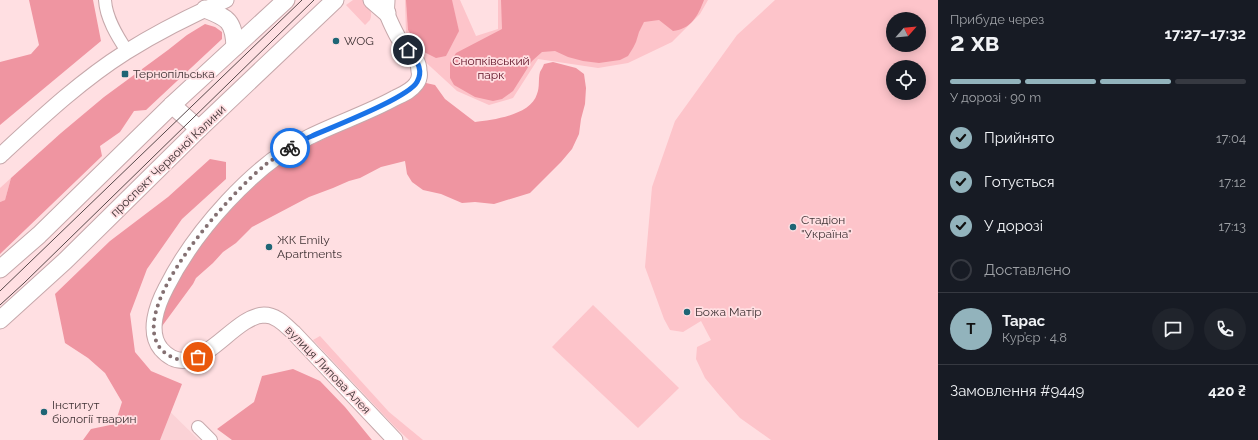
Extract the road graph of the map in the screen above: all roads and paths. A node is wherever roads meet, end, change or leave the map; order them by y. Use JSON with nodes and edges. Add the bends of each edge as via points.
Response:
{"nodes":[{"id":1,"x":105,"y":0,"type":"edge"},
{"id":2,"x":226,"y":0,"type":"edge"},
{"id":3,"x":286,"y":0,"type":"edge"},
{"id":4,"x":335,"y":0,"type":"edge"},
{"id":5,"x":372,"y":0,"type":"edge"},
{"id":6,"x":387,"y":6,"type":"edge"},
{"id":7,"x":205,"y":9,"type":"junction"},
{"id":8,"x":235,"y":47,"type":"junction"},
{"id":9,"x":127,"y":51,"type":"junction"},
{"id":10,"x":172,"y":105,"type":"junction"},
{"id":11,"x":199,"y":129,"type":"junction"},
{"id":12,"x":0,"y":156,"type":"edge"},
{"id":13,"x":0,"y":269,"type":"edge"},
{"id":14,"x":0,"y":320,"type":"edge"},
{"id":15,"x":198,"y":427,"type":"dead end"},
{"id":16,"x":211,"y":440,"type":"edge"},
{"id":17,"x":396,"y":440,"type":"edge"}],
"edges":[{"from":1,"to":9,"type":"street","via":[[112,25]]},
{"from":2,"to":7,"type":"street"},
{"from":3,"to":8,"type":"main road"},
{"from":4,"to":11,"type":"main road","name":"проспект Червоної Калини"},
{"from":5,"to":6,"type":"main road"},
{"from":6,"to":17,"type":"street","name":"вулиця Липова Алея","via":[[400,40],[417,60],[420,75],[417,83],[409,91],[388,103],[309,137],[264,166],[228,201],[198,236],[173,273],[155,316],[154,332],[161,349],[178,360],[190,360],[205,353],[248,319],[271,316],[282,321]]},
{"from":7,"to":8,"type":"main road","via":[[220,14],[229,22],[234,32]]},
{"from":7,"to":9,"type":"street"},
{"from":8,"to":10,"type":"main road"},
{"from":9,"to":12,"type":"street","via":[[76,88]]},
{"from":10,"to":11,"type":"main road"},
{"from":10,"to":13,"type":"main road","via":[[39,235]]},
{"from":11,"to":14,"type":"main road","name":"проспект Червоної Калини","via":[[65,261]]},
{"from":15,"to":16,"type":"street"}]}
